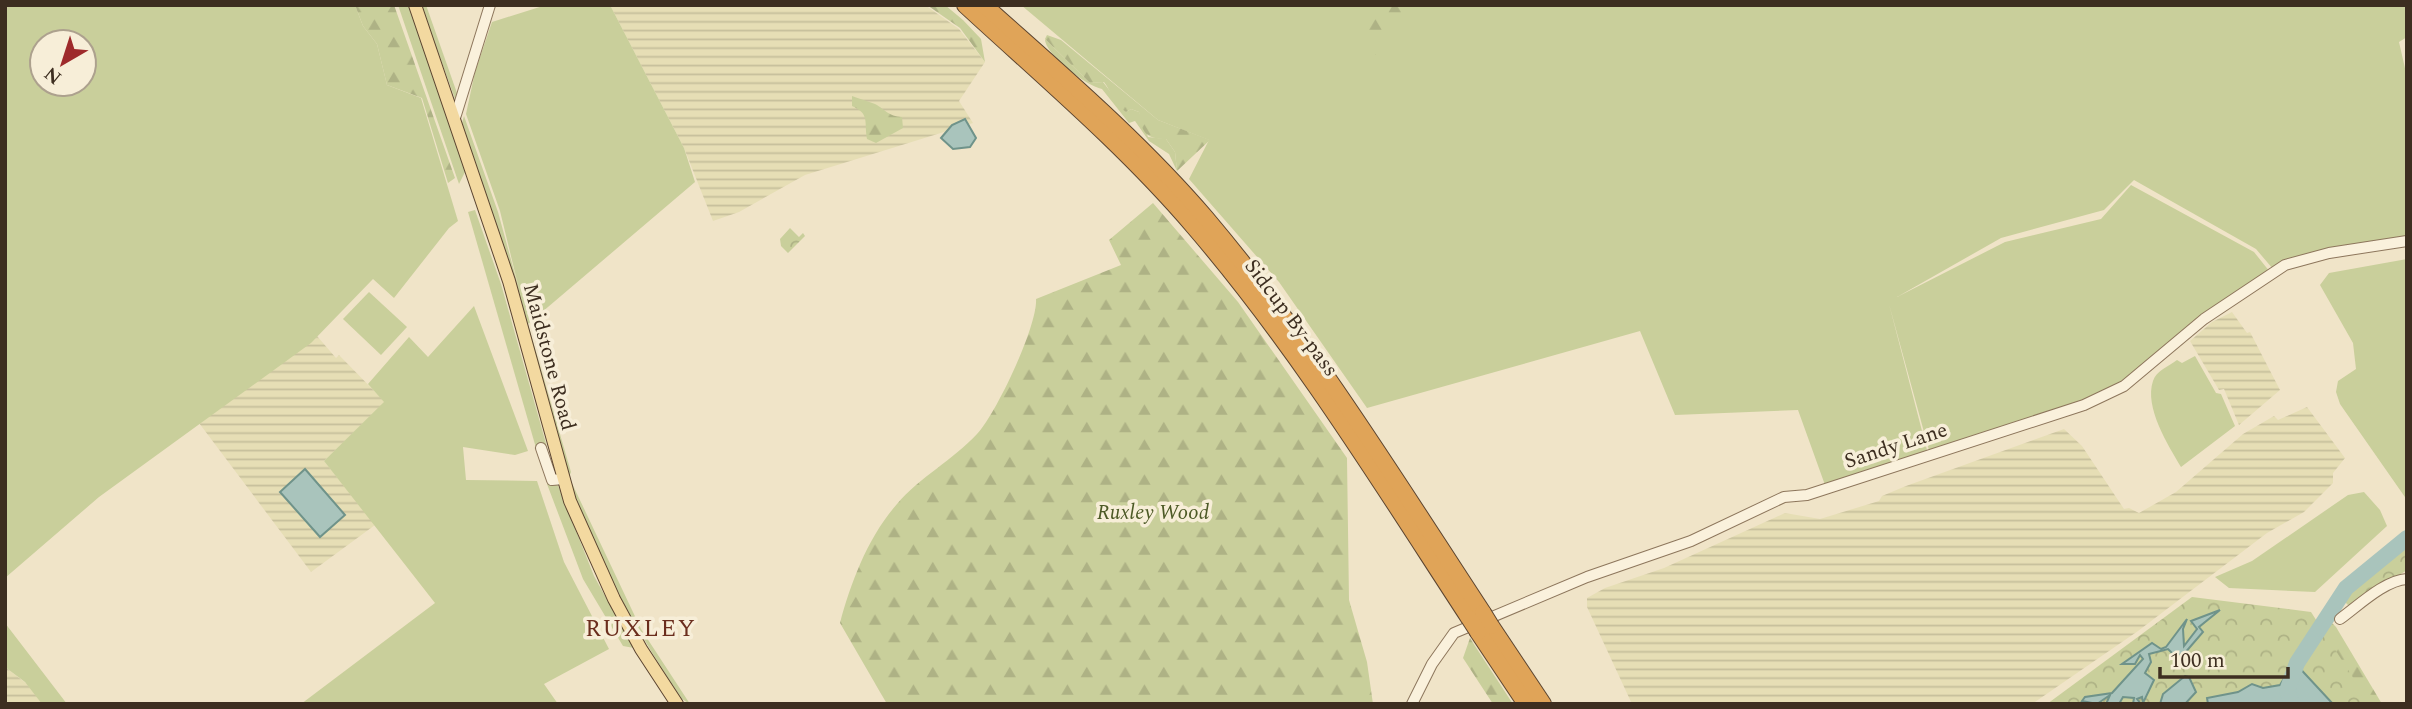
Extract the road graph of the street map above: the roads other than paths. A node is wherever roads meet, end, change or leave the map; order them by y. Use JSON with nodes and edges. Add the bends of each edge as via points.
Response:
{"nodes":[{"id":1,"x":415,"y":5,"type":"edge"},
{"id":2,"x":490,"y":5,"type":"edge"},
{"id":3,"x":965,"y":5,"type":"edge"},
{"id":4,"x":984,"y":5,"type":"edge"},
{"id":5,"x":454,"y":118,"type":"junction"},
{"id":6,"x":2407,"y":241,"type":"edge"},
{"id":7,"x":541,"y":448,"type":"dead end"},
{"id":8,"x":563,"y":479,"type":"junction"},
{"id":9,"x":2407,"y":579,"type":"edge"},
{"id":10,"x":2340,"y":619,"type":"dead end"},
{"id":11,"x":1480,"y":622,"type":"junction"},
{"id":12,"x":677,"y":704,"type":"edge"},
{"id":13,"x":1412,"y":704,"type":"edge"},
{"id":14,"x":1526,"y":704,"type":"edge"},
{"id":15,"x":1543,"y":704,"type":"edge"}],
"edges":[{"from":1,"to":5,"type":"main road","name":"Maidstone Road"},
{"from":2,"to":5,"type":"street"},
{"from":3,"to":11,"type":"highway","name":"Sidcup By-pass","via":[[1130,158],[1236,277]]},
{"from":4,"to":11,"type":"highway","name":"Sidcup By-pass","via":[[1140,147],[1256,279],[1332,383]]},
{"from":5,"to":8,"type":"main road","name":"Maidstone Road","via":[[509,281]]},
{"from":6,"to":13,"type":"street","name":"Sandy Lane","via":[[2285,265],[2204,319],[2124,386],[2084,405],[1807,495],[1784,497],[1692,541],[1587,576],[1454,633]]},
{"from":7,"to":8,"type":"street","via":[[552,480]]},
{"from":8,"to":12,"type":"main road","name":"Maidstone Road","via":[[598,569]]},
{"from":9,"to":10,"type":"street"},
{"from":11,"to":14,"type":"highway","name":"Sidcup By-pass"},
{"from":11,"to":15,"type":"highway","name":"Sidcup By-pass"}]}
